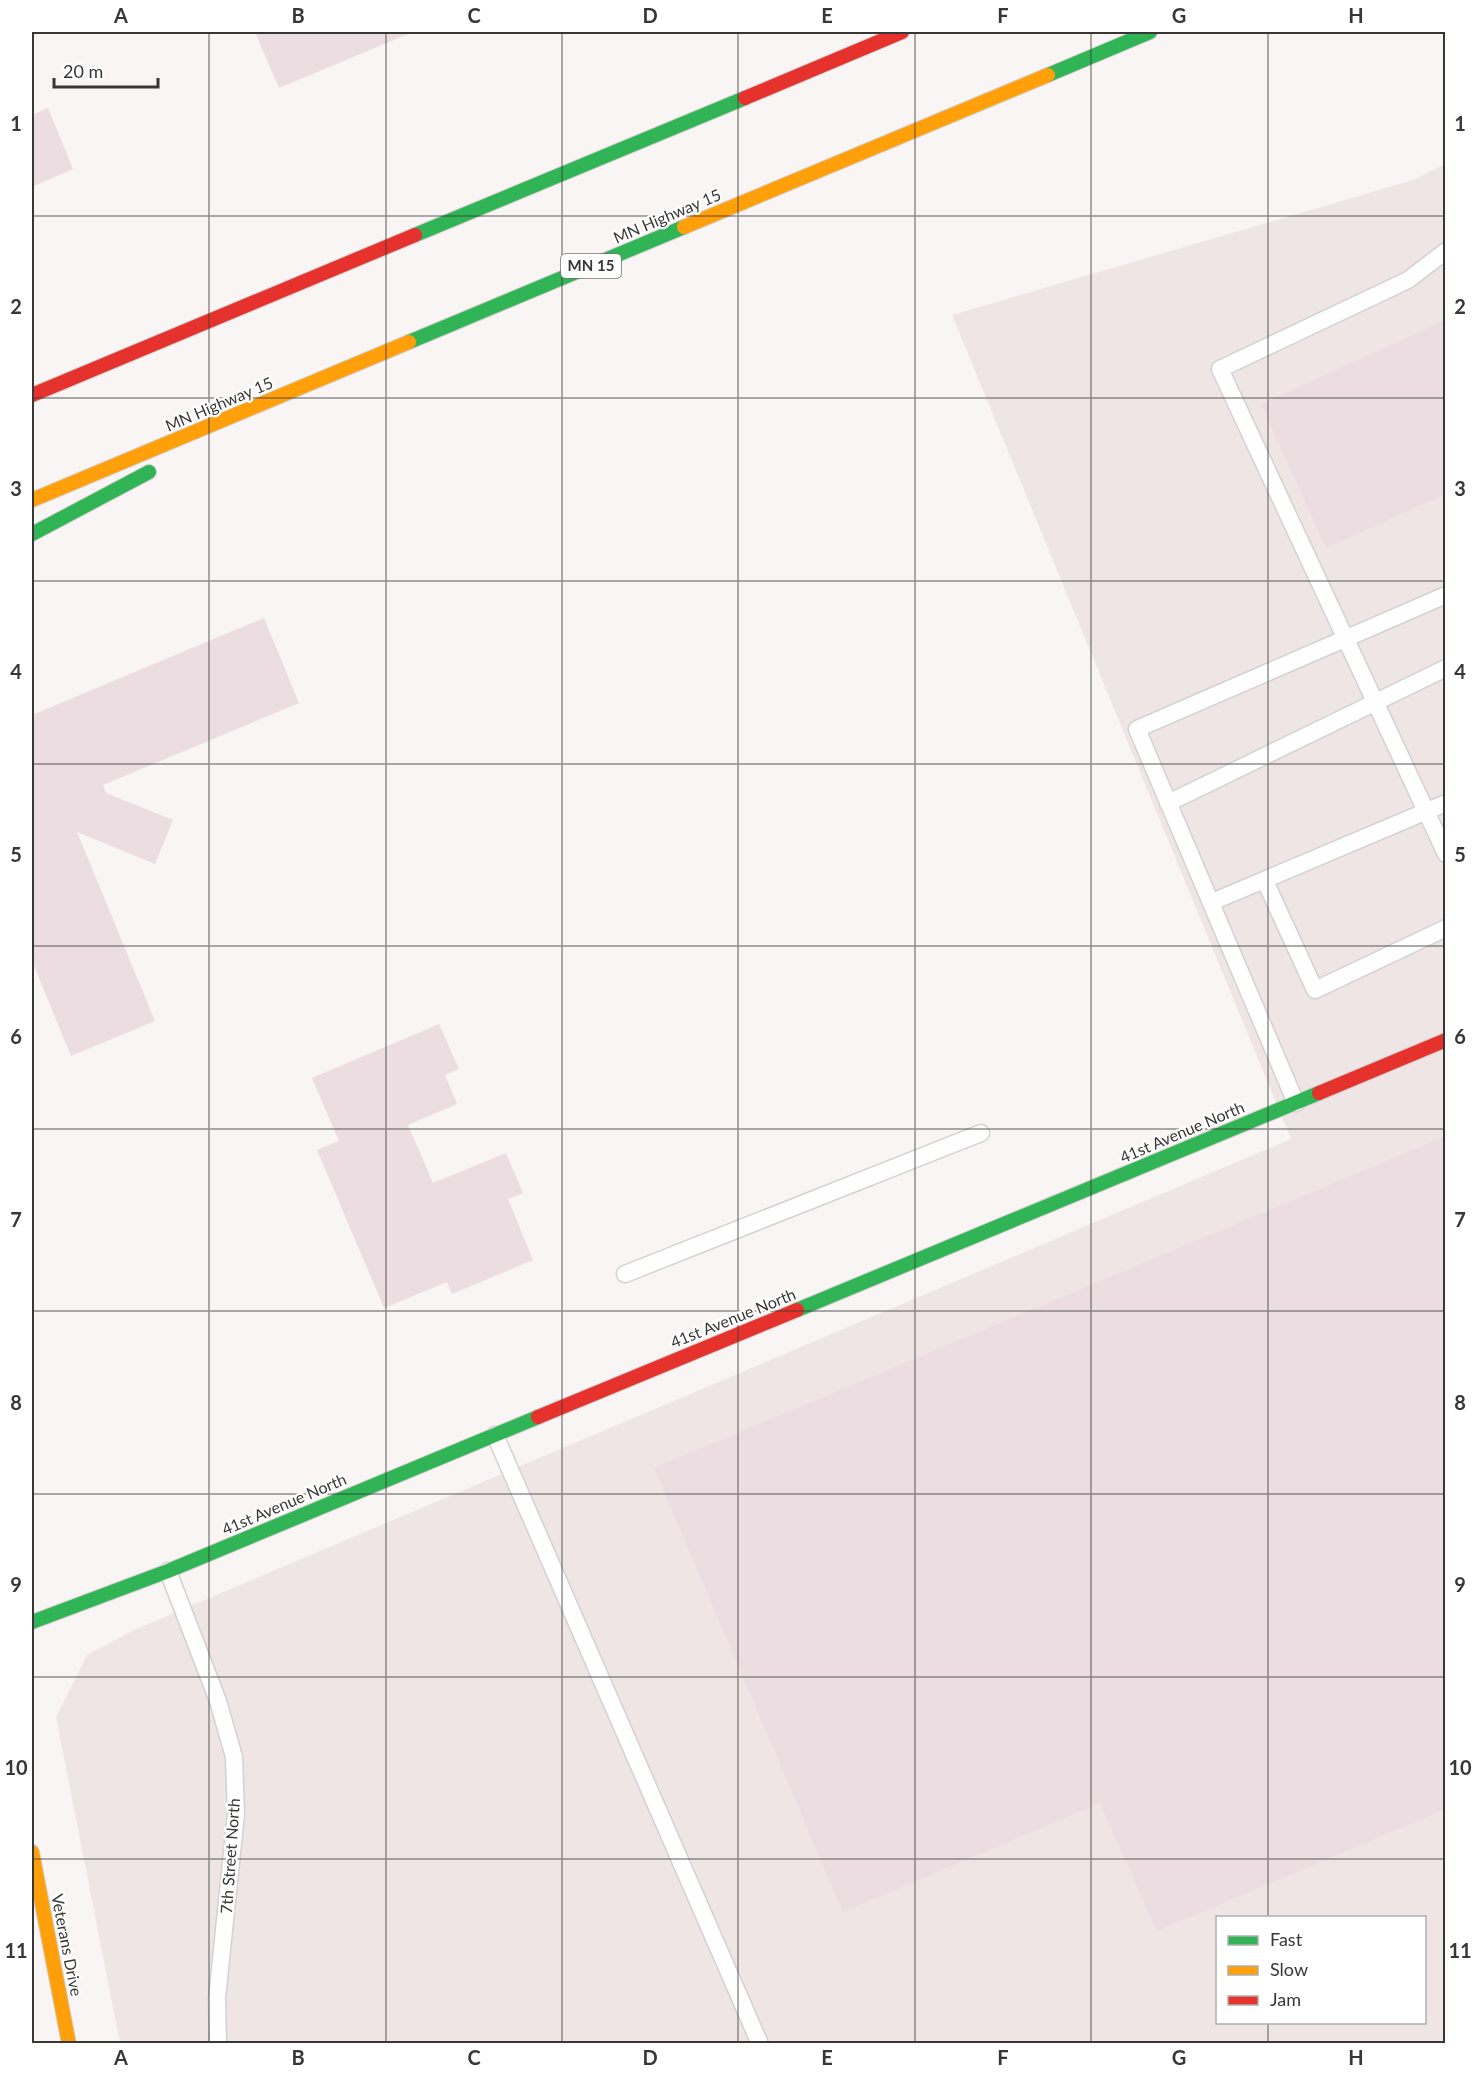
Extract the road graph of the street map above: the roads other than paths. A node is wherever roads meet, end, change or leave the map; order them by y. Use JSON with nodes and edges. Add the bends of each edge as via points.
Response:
{"nodes":[{"id":1,"x":902,"y":32,"type":"edge"},
{"id":2,"x":1150,"y":32,"type":"edge"},
{"id":3,"x":1446,"y":251,"type":"edge"},
{"id":4,"x":110,"y":363,"type":"junction"},
{"id":5,"x":333,"y":374,"type":"junction"},
{"id":6,"x":32,"y":384,"type":"edge"},
{"id":7,"x":32,"y":395,"type":"edge"},
{"id":8,"x":198,"y":446,"type":"dead end"},
{"id":9,"x":167,"y":462,"type":"dead end"},
{"id":10,"x":32,"y":500,"type":"edge"},
{"id":11,"x":32,"y":534,"type":"edge"},
{"id":12,"x":1446,"y":595,"type":"edge"},
{"id":13,"x":1347,"y":638,"type":"junction"},
{"id":14,"x":1446,"y":668,"type":"edge"},
{"id":15,"x":1376,"y":702,"type":"junction"},
{"id":16,"x":1168,"y":803,"type":"junction"},
{"id":17,"x":1446,"y":803,"type":"edge"},
{"id":18,"x":1425,"y":812,"type":"junction"},
{"id":19,"x":1446,"y":854,"type":"edge"},
{"id":20,"x":1265,"y":881,"type":"junction"},
{"id":21,"x":1212,"y":902,"type":"junction"},
{"id":22,"x":1446,"y":928,"type":"edge"},
{"id":23,"x":1446,"y":1040,"type":"edge"},
{"id":24,"x":1296,"y":1103,"type":"junction"},
{"id":25,"x":981,"y":1133,"type":"dead end"},
{"id":26,"x":625,"y":1274,"type":"dead end"},
{"id":27,"x":495,"y":1435,"type":"junction"},
{"id":28,"x":168,"y":1571,"type":"junction"},
{"id":29,"x":32,"y":1622,"type":"edge"},
{"id":30,"x":32,"y":1852,"type":"edge"},
{"id":31,"x":69,"y":2043,"type":"edge"},
{"id":32,"x":218,"y":2043,"type":"edge"},
{"id":33,"x":760,"y":2043,"type":"edge"}],
"edges":[{"from":1,"to":4,"type":"main road"},
{"from":2,"to":5,"type":"main road","name":"MN Highway 15","number":"MN 15"},
{"from":3,"to":13,"type":"lane","via":[[1407,280],[1220,369]]},
{"from":4,"to":6,"type":"main road"},
{"from":4,"to":7,"type":"main road"},
{"from":5,"to":8,"type":"main road"},
{"from":5,"to":10,"type":"main road","name":"MN Highway 15","number":"MN 15"},
{"from":9,"to":11,"type":"main road"},
{"from":12,"to":13,"type":"lane"},
{"from":13,"to":15,"type":"lane"},
{"from":13,"to":16,"type":"lane","via":[[1137,729]]},
{"from":14,"to":15,"type":"lane"},
{"from":15,"to":16,"type":"lane"},
{"from":15,"to":18,"type":"lane"},
{"from":16,"to":21,"type":"lane"},
{"from":17,"to":18,"type":"lane"},
{"from":18,"to":19,"type":"lane"},
{"from":18,"to":20,"type":"lane"},
{"from":20,"to":21,"type":"lane"},
{"from":20,"to":22,"type":"lane","via":[[1315,990]]},
{"from":21,"to":24,"type":"lane"},
{"from":23,"to":24,"type":"main road","name":"41st Avenue North"},
{"from":24,"to":27,"type":"main road","name":"41st Avenue North"},
{"from":25,"to":26,"type":"lane"},
{"from":27,"to":28,"type":"main road","name":"41st Avenue North"},
{"from":27,"to":33,"type":"lane"},
{"from":28,"to":29,"type":"main road","name":"41st Avenue North"},
{"from":28,"to":32,"type":"lane","name":"7th Street North","via":[[218,1701],[234,1757],[236,1814],[217,1998]]},
{"from":30,"to":31,"type":"main road","name":"Veterans Drive"}]}
